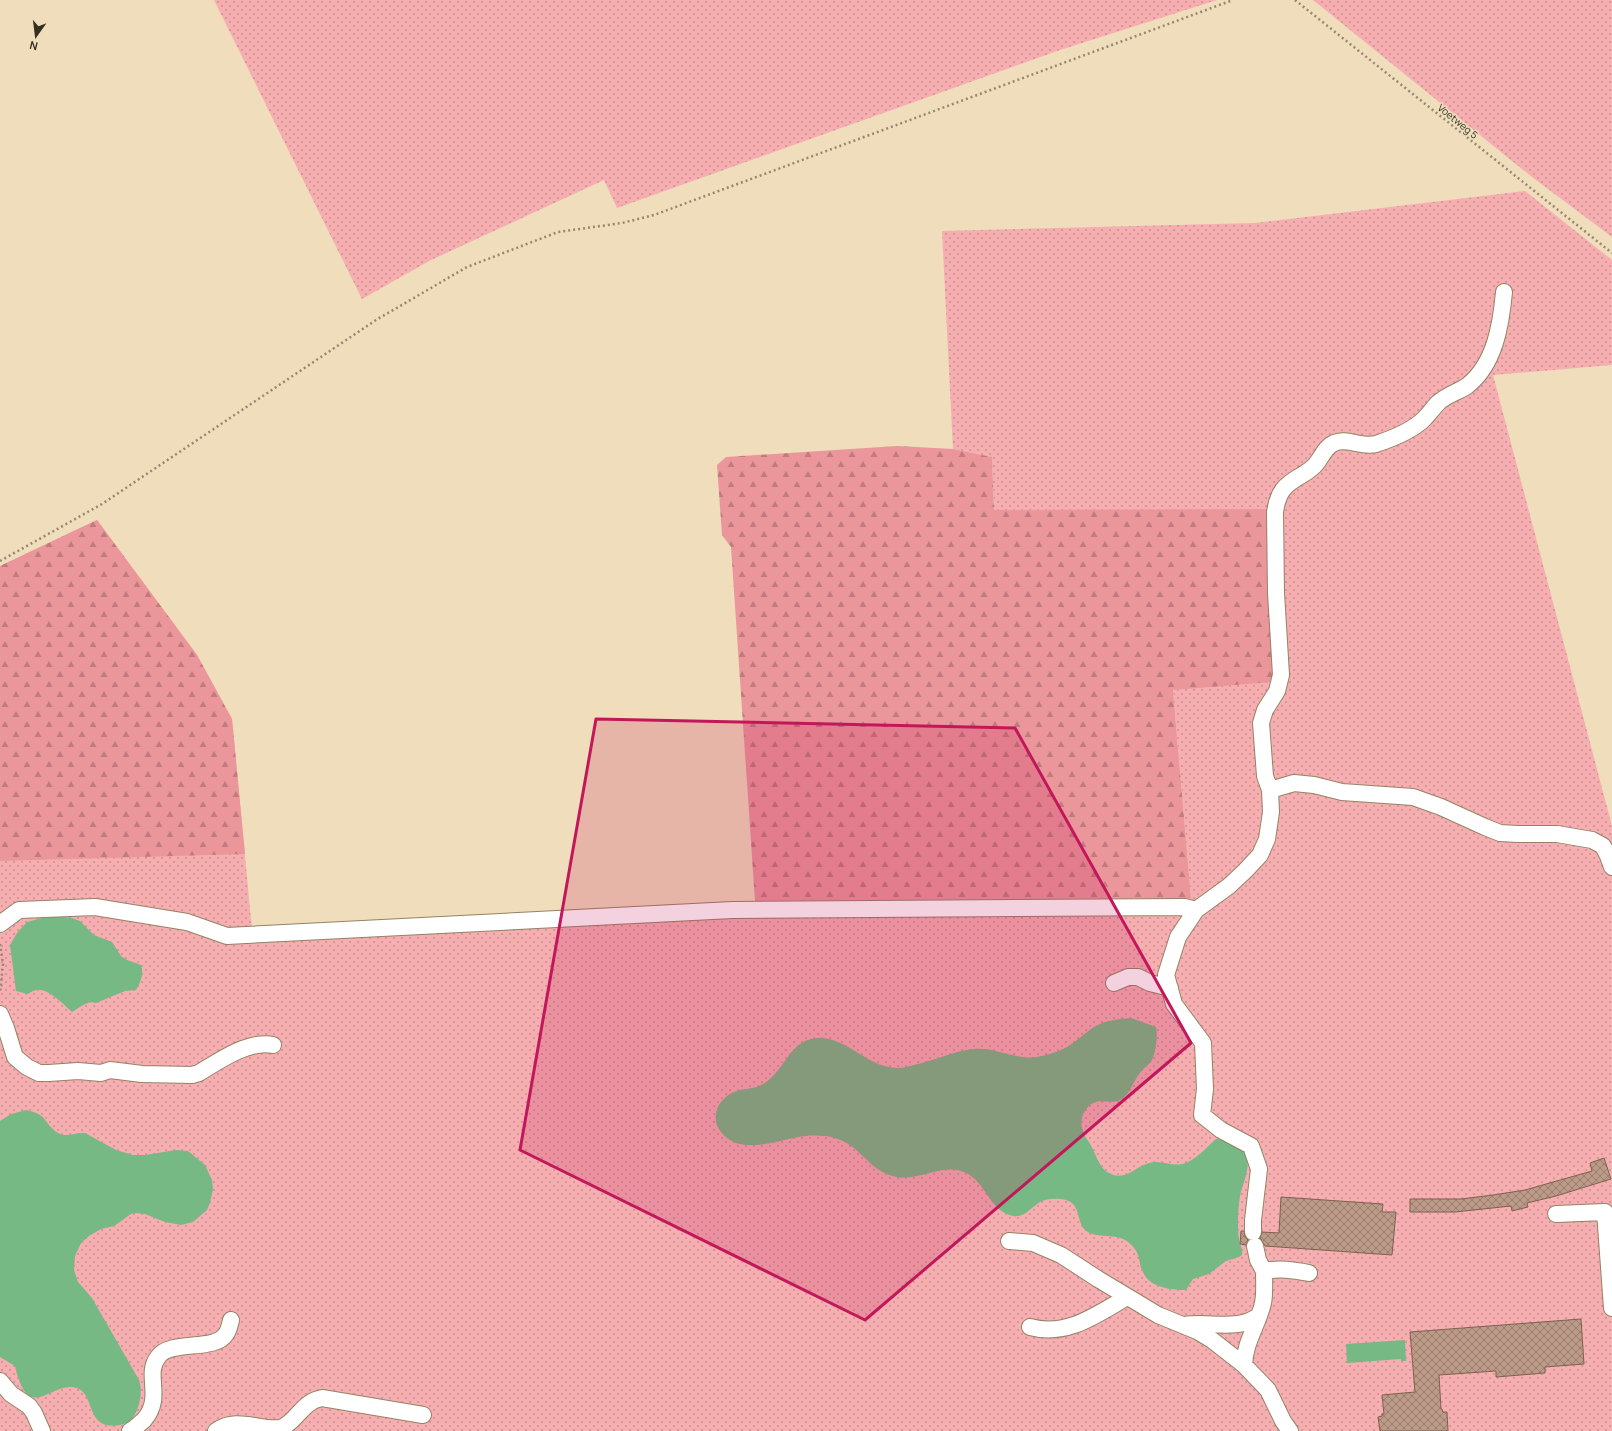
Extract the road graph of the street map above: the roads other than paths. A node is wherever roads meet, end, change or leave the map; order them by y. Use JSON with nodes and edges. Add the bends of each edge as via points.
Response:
{"nodes":[{"id":1,"x":1504,"y":292,"type":"dead end"},
{"id":2,"x":1270,"y":790,"type":"junction"},
{"id":3,"x":1612,"y":867,"type":"edge"},
{"id":4,"x":1196,"y":910,"type":"junction"},
{"id":5,"x":0,"y":924,"type":"edge"},
{"id":6,"x":1114,"y":983,"type":"dead end"},
{"id":7,"x":1170,"y":988,"type":"junction"},
{"id":8,"x":0,"y":1014,"type":"edge"},
{"id":9,"x":273,"y":1045,"type":"dead end"},
{"id":10,"x":1556,"y":1214,"type":"dead end"},
{"id":11,"x":1009,"y":1241,"type":"dead end"},
{"id":12,"x":1264,"y":1271,"type":"junction"},
{"id":13,"x":1309,"y":1272,"type":"dead end"},
{"id":14,"x":1127,"y":1296,"type":"junction"},
{"id":15,"x":1612,"y":1308,"type":"edge"},
{"id":16,"x":1257,"y":1317,"type":"junction"},
{"id":17,"x":231,"y":1320,"type":"dead end"},
{"id":18,"x":1184,"y":1325,"type":"junction"},
{"id":19,"x":1030,"y":1327,"type":"dead end"},
{"id":20,"x":1244,"y":1365,"type":"junction"},
{"id":21,"x":0,"y":1381,"type":"edge"},
{"id":22,"x":424,"y":1415,"type":"dead end"},
{"id":23,"x":42,"y":1431,"type":"edge"},
{"id":24,"x":130,"y":1431,"type":"edge"},
{"id":25,"x":216,"y":1431,"type":"edge"},
{"id":26,"x":1290,"y":1431,"type":"edge"}],
"edges":[{"from":1,"to":2,"type":"lane","via":[[1498,336],[1485,363],[1472,381],[1443,399],[1415,426],[1389,439],[1374,445],[1341,441],[1334,443],[1313,467],[1284,486],[1278,497],[1275,512],[1276,593],[1281,675],[1277,691],[1265,710],[1261,723],[1265,776]]},
{"from":2,"to":3,"type":"lane","via":[[1294,782],[1342,792],[1413,797],[1500,833],[1557,834],[1592,840],[1602,846]]},
{"from":2,"to":4,"type":"lane","via":[[1271,812],[1267,840],[1260,855],[1229,886]]},
{"from":4,"to":5,"type":"lane","via":[[1185,906],[732,910],[227,936],[187,922],[95,907],[19,910]]},
{"from":4,"to":7,"type":"lane","via":[[1178,937],[1166,975]]},
{"from":6,"to":7,"type":"lane","via":[[1128,977],[1138,977]]},
{"from":7,"to":12,"type":"lane","via":[[1174,1004],[1203,1043],[1205,1089],[1202,1115],[1221,1130],[1251,1146],[1259,1169],[1253,1220],[1258,1260]]},
{"from":8,"to":9,"type":"lane","via":[[15,1057],[27,1067],[39,1072],[101,1073],[110,1070],[142,1074],[192,1075],[260,1043]]},
{"from":10,"to":15,"type":"lane","via":[[1605,1212]]},
{"from":11,"to":14,"type":"lane","via":[[1033,1243],[1061,1255]]},
{"from":12,"to":13,"type":"lane","via":[[1290,1269]]},
{"from":12,"to":16,"type":"lane","via":[[1263,1299]]},
{"from":14,"to":18,"type":"lane","via":[[1158,1315]]},
{"from":14,"to":19,"type":"lane","via":[[1087,1321],[1058,1330],[1044,1331]]},
{"from":16,"to":18,"type":"lane","via":[[1243,1324]]},
{"from":16,"to":20,"type":"lane","via":[[1244,1354]]},
{"from":17,"to":24,"type":"lane","via":[[226,1335],[218,1340],[172,1349],[159,1356],[154,1368],[155,1393],[152,1408],[135,1429]]},
{"from":18,"to":20,"type":"lane","via":[[1212,1340]]},
{"from":20,"to":26,"type":"lane","via":[[1268,1390],[1282,1421]]},
{"from":21,"to":23,"type":"lane","via":[[11,1394],[34,1412]]},
{"from":22,"to":25,"type":"lane","via":[[322,1398],[306,1404],[298,1415],[282,1428],[262,1430],[232,1424]]}]}
